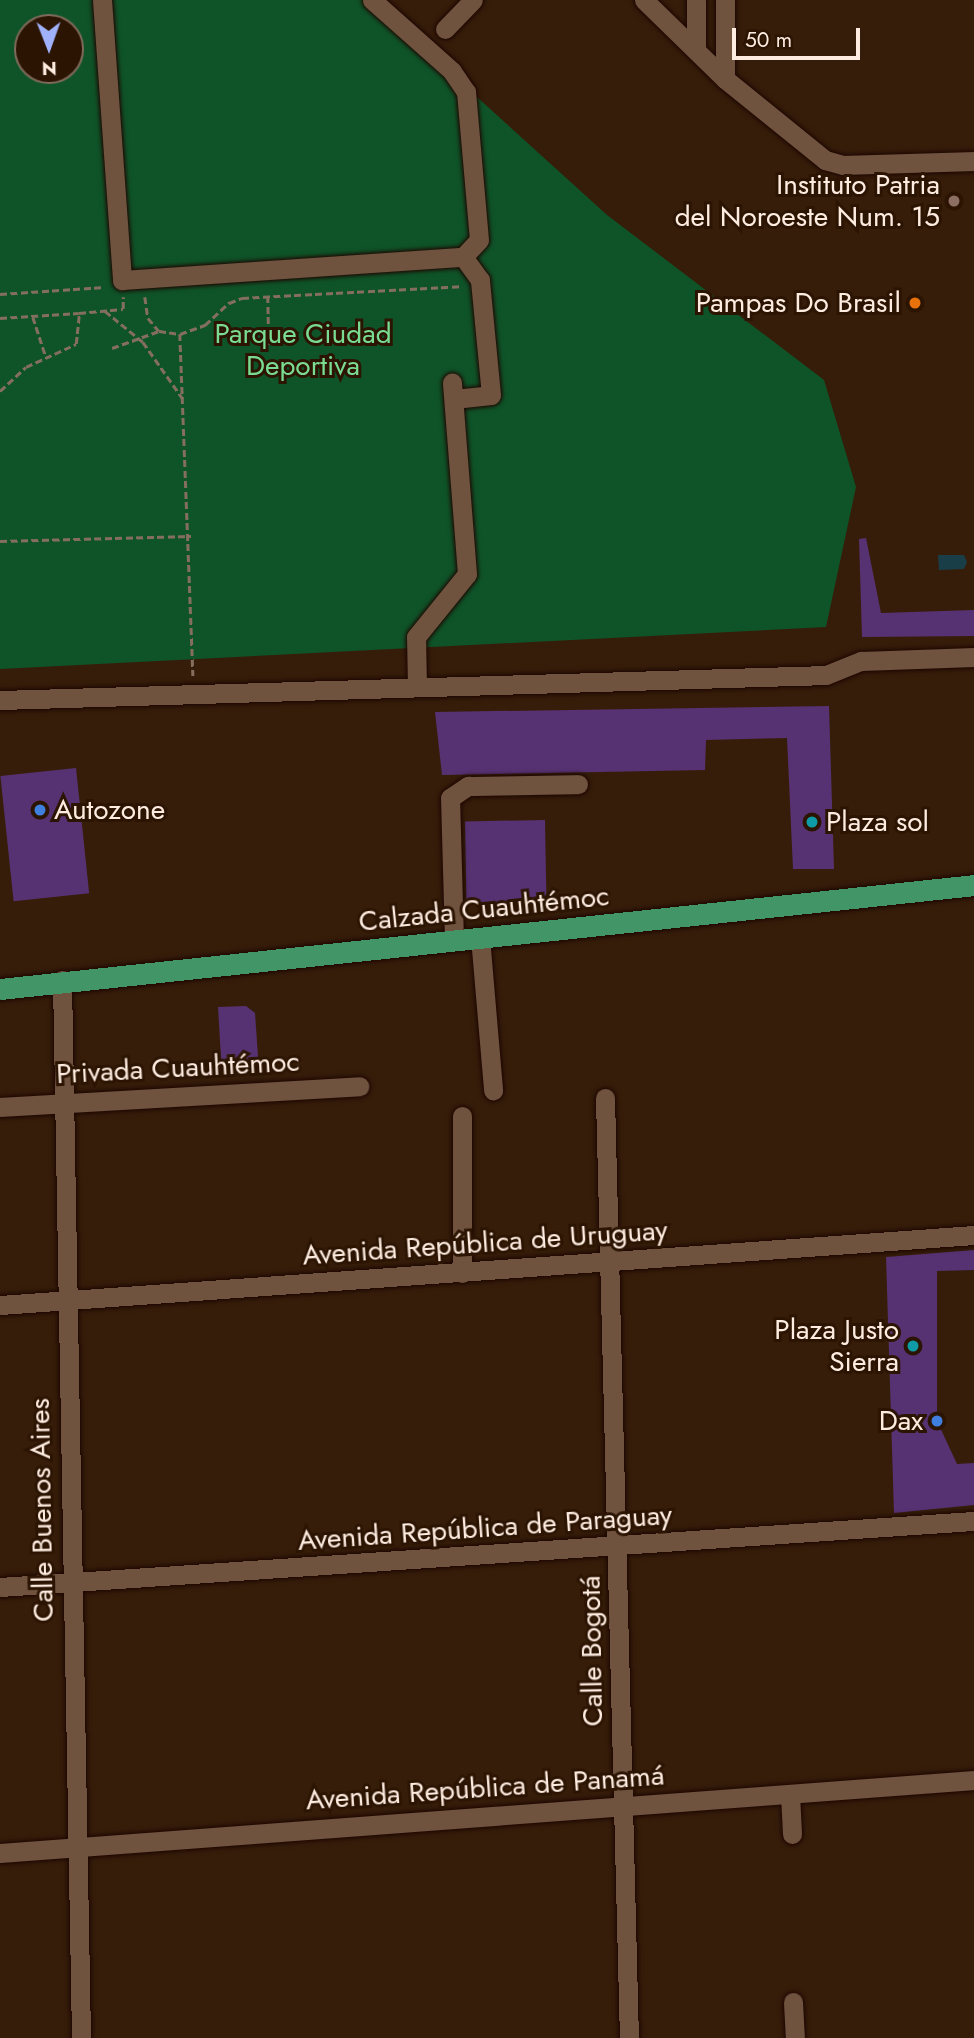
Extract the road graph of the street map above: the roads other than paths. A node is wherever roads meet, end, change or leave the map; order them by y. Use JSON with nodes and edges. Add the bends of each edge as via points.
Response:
{"nodes":[{"id":1,"x":102,"y":0,"type":"edge"},
{"id":2,"x":372,"y":0,"type":"edge"},
{"id":3,"x":473,"y":0,"type":"edge"},
{"id":4,"x":644,"y":0,"type":"edge"},
{"id":5,"x":696,"y":0,"type":"edge"},
{"id":6,"x":726,"y":0,"type":"edge"},
{"id":7,"x":445,"y":29,"type":"dead end"},
{"id":8,"x":696,"y":50,"type":"junction"},
{"id":9,"x":725,"y":79,"type":"junction"},
{"id":10,"x":974,"y":161,"type":"edge"},
{"id":11,"x":463,"y":257,"type":"junction"},
{"id":12,"x":974,"y":657,"type":"edge"},
{"id":13,"x":417,"y":687,"type":"junction"},
{"id":14,"x":0,"y":699,"type":"edge"},
{"id":15,"x":578,"y":784,"type":"dead end"},
{"id":16,"x":974,"y":885,"type":"edge"},
{"id":17,"x":480,"y":937,"type":"junction"},
{"id":18,"x":454,"y":940,"type":"junction"},
{"id":19,"x":61,"y":980,"type":"junction"},
{"id":20,"x":0,"y":989,"type":"edge"},
{"id":21,"x":359,"y":1086,"type":"dead end"},
{"id":22,"x":493,"y":1090,"type":"dead end"},
{"id":23,"x":605,"y":1098,"type":"dead end"},
{"id":24,"x":63,"y":1103,"type":"junction"},
{"id":25,"x":0,"y":1107,"type":"edge"},
{"id":26,"x":462,"y":1116,"type":"dead end"},
{"id":27,"x":974,"y":1235,"type":"edge"},
{"id":28,"x":611,"y":1262,"type":"junction"},
{"id":29,"x":461,"y":1273,"type":"junction"},
{"id":30,"x":66,"y":1300,"type":"junction"},
{"id":31,"x":0,"y":1305,"type":"edge"},
{"id":32,"x":974,"y":1521,"type":"edge"},
{"id":33,"x":618,"y":1548,"type":"junction"},
{"id":34,"x":72,"y":1582,"type":"junction"},
{"id":35,"x":0,"y":1587,"type":"edge"},
{"id":36,"x":974,"y":1780,"type":"edge"},
{"id":37,"x":790,"y":1794,"type":"junction"},
{"id":38,"x":624,"y":1805,"type":"junction"},
{"id":39,"x":792,"y":1834,"type":"dead end"},
{"id":40,"x":77,"y":1847,"type":"junction"},
{"id":41,"x":0,"y":1853,"type":"edge"},
{"id":42,"x":793,"y":2002,"type":"dead end"},
{"id":43,"x":81,"y":2038,"type":"edge"},
{"id":44,"x":629,"y":2038,"type":"edge"},
{"id":45,"x":795,"y":2038,"type":"edge"}],
"edges":[{"from":1,"to":11,"type":"street","via":[[122,281]]},
{"from":2,"to":11,"type":"street","via":[[452,72],[466,92],[479,240]]},
{"from":3,"to":7,"type":"street"},
{"from":4,"to":8,"type":"street"},
{"from":5,"to":8,"type":"street"},
{"from":6,"to":9,"type":"street"},
{"from":8,"to":9,"type":"street"},
{"from":9,"to":10,"type":"street","via":[[825,160],[843,165]]},
{"from":11,"to":13,"type":"street","via":[[480,280],[491,395],[453,391],[467,574],[416,637]]},
{"from":12,"to":13,"type":"street","via":[[861,661],[826,675]]},
{"from":13,"to":14,"type":"street"},
{"from":15,"to":18,"type":"street","via":[[468,786],[450,798]]},
{"from":16,"to":17,"type":"main road","name":"Calzada Cuauhtémoc"},
{"from":17,"to":18,"type":"main road","name":"Calzada Cuauhtémoc"},
{"from":17,"to":22,"type":"street"},
{"from":18,"to":19,"type":"main road","name":"Calzada Cuauhtémoc"},
{"from":19,"to":20,"type":"main road","name":"Calzada Cuauhtémoc"},
{"from":19,"to":24,"type":"street","name":"Calle Buenos Aires"},
{"from":21,"to":24,"type":"street","name":"Privada Cuauhtémoc"},
{"from":23,"to":28,"type":"street","name":"Calle Bogotá"},
{"from":24,"to":25,"type":"street","name":"Privada Cuauhtémoc"},
{"from":24,"to":30,"type":"street","name":"Calle Buenos Aires"},
{"from":26,"to":29,"type":"street"},
{"from":27,"to":28,"type":"street","name":"Avenida República de Uruguay"},
{"from":28,"to":29,"type":"street","name":"Avenida República de Uruguay"},
{"from":28,"to":33,"type":"street","name":"Calle Bogotá"},
{"from":29,"to":30,"type":"street","name":"Avenida República de Uruguay"},
{"from":30,"to":31,"type":"street","name":"Avenida República de Uruguay"},
{"from":30,"to":34,"type":"street","name":"Calle Buenos Aires"},
{"from":32,"to":33,"type":"street","name":"Avenida República de Paraguay"},
{"from":33,"to":34,"type":"street","name":"Avenida República de Paraguay"},
{"from":33,"to":38,"type":"street","name":"Calle Bogotá"},
{"from":34,"to":35,"type":"street","name":"Avenida República de Paraguay"},
{"from":34,"to":40,"type":"street","name":"Calle Buenos Aires"},
{"from":36,"to":37,"type":"street","name":"Avenida República de Panamá"},
{"from":37,"to":38,"type":"street","name":"Avenida República de Panamá"},
{"from":37,"to":39,"type":"street"},
{"from":38,"to":40,"type":"street","name":"Avenida República de Panamá"},
{"from":38,"to":44,"type":"street","name":"Calle Bogotá"},
{"from":40,"to":41,"type":"street","name":"Avenida República de Panamá"},
{"from":40,"to":43,"type":"street","name":"Calle Buenos Aires"},
{"from":42,"to":45,"type":"street"}]}
